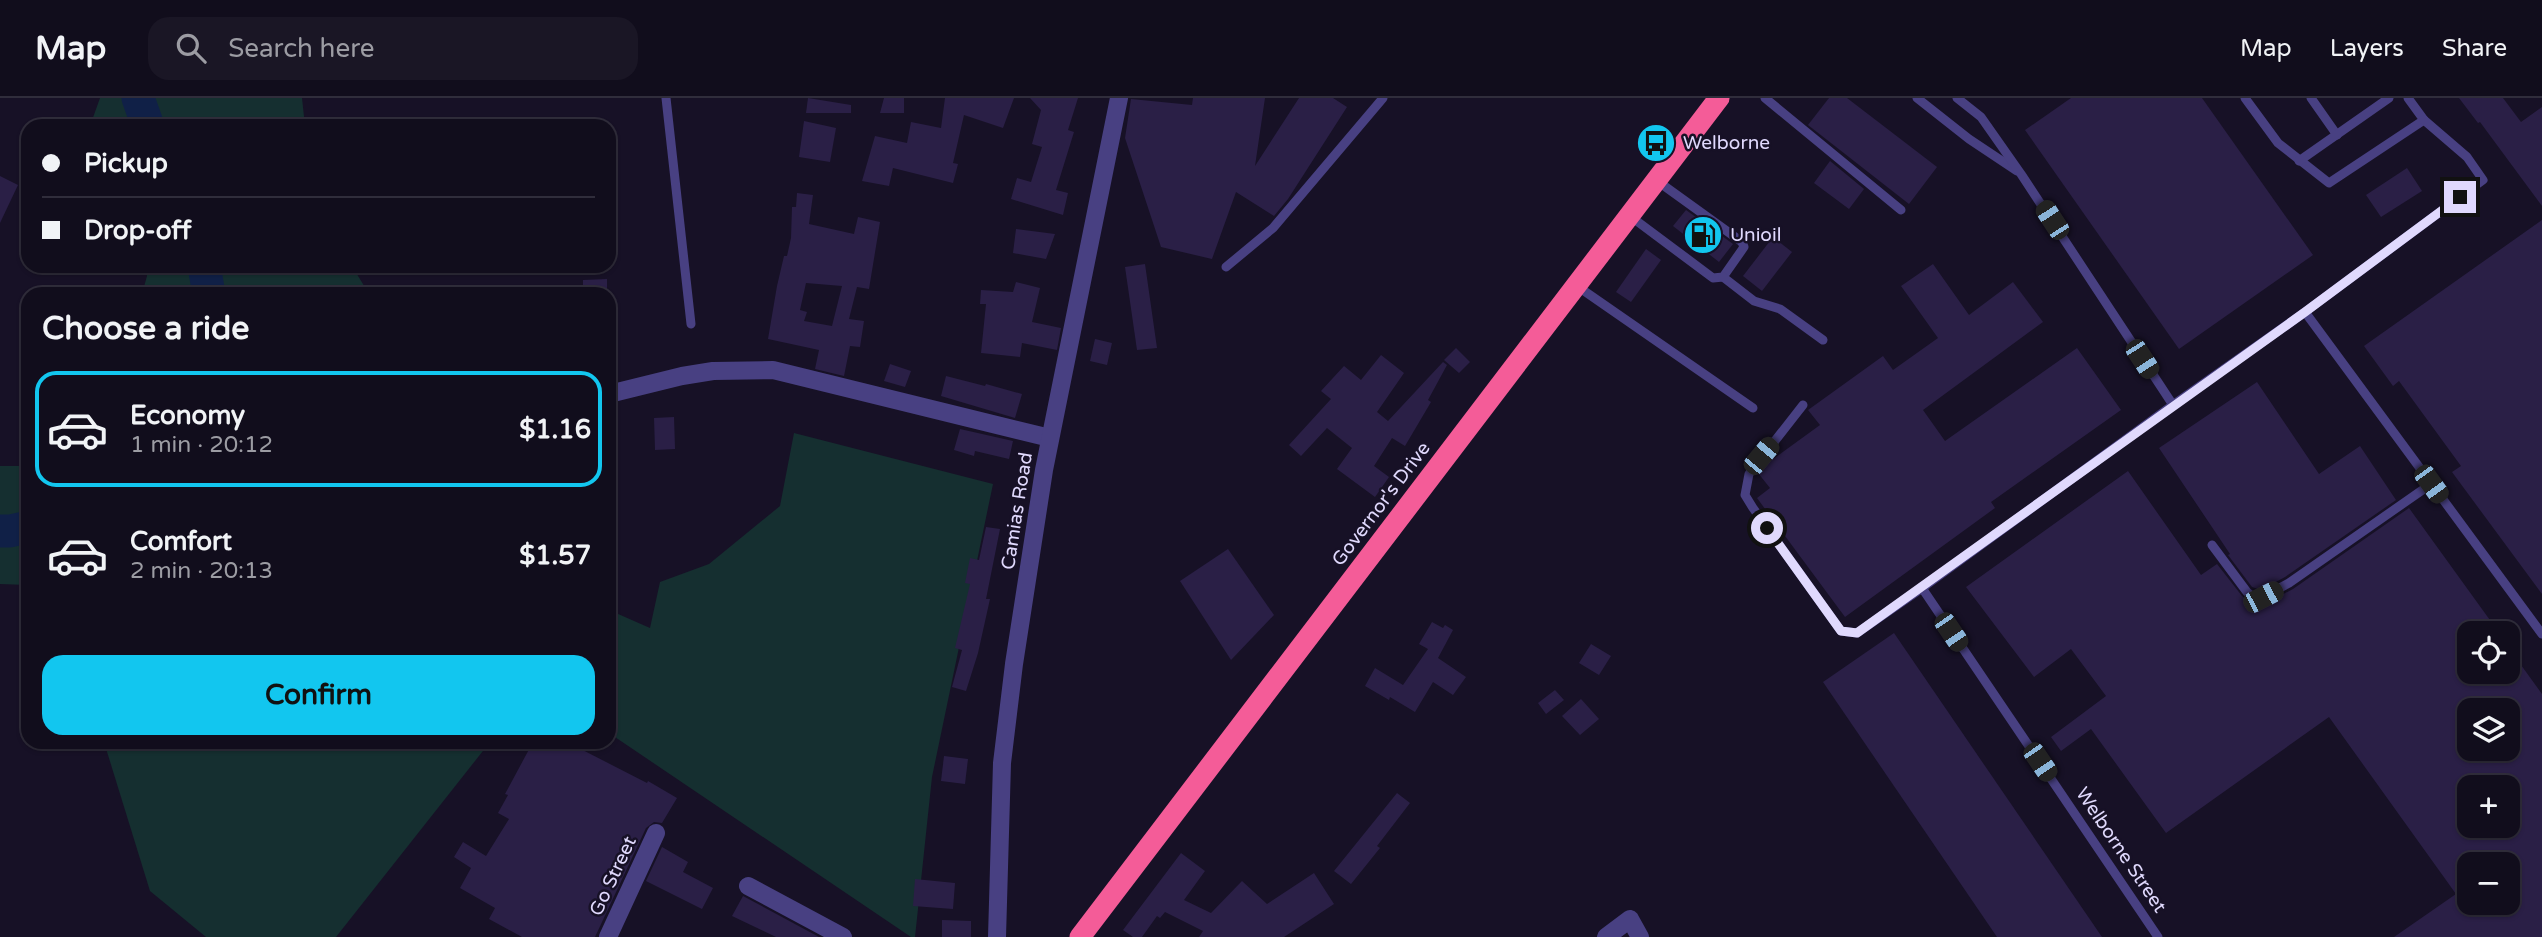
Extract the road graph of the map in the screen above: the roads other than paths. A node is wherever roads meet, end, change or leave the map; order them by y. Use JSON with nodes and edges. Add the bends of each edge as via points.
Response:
{"nodes":[{"id":1,"x":666,"y":98,"type":"edge"},
{"id":2,"x":1119,"y":98,"type":"edge"},
{"id":3,"x":1384,"y":98,"type":"edge"},
{"id":4,"x":1765,"y":98,"type":"edge"},
{"id":5,"x":1917,"y":98,"type":"edge"},
{"id":6,"x":1957,"y":98,"type":"edge"},
{"id":7,"x":2245,"y":98,"type":"edge"},
{"id":8,"x":2311,"y":98,"type":"edge"},
{"id":9,"x":2389,"y":98,"type":"edge"},
{"id":10,"x":2408,"y":98,"type":"edge"},
{"id":11,"x":1717,"y":99,"type":"edge"},
{"id":12,"x":2424,"y":120,"type":"junction"},
{"id":13,"x":2337,"y":135,"type":"junction"},
{"id":14,"x":2299,"y":161,"type":"junction"},
{"id":15,"x":2021,"y":174,"type":"junction"},
{"id":16,"x":1656,"y":180,"type":"junction"},
{"id":17,"x":1901,"y":210,"type":"dead end"},
{"id":18,"x":1629,"y":215,"type":"junction"},
{"id":19,"x":1226,"y":267,"type":"dead end"},
{"id":20,"x":1723,"y":277,"type":"junction"},
{"id":21,"x":1576,"y":285,"type":"junction"},
{"id":22,"x":2305,"y":312,"type":"junction"},
{"id":23,"x":691,"y":324,"type":"dead end"},
{"id":24,"x":1823,"y":340,"type":"dead end"},
{"id":25,"x":616,"y":392,"type":"edge"},
{"id":26,"x":1803,"y":405,"type":"dead end"},
{"id":27,"x":2173,"y":405,"type":"junction"},
{"id":28,"x":1753,"y":408,"type":"dead end"},
{"id":29,"x":1050,"y":438,"type":"junction"},
{"id":30,"x":2431,"y":484,"type":"junction"},
{"id":31,"x":2212,"y":545,"type":"dead end"},
{"id":32,"x":1922,"y":588,"type":"junction"},
{"id":33,"x":2542,"y":634,"type":"edge"},
{"id":34,"x":656,"y":833,"type":"dead end"},
{"id":35,"x":748,"y":886,"type":"dead end"},
{"id":36,"x":608,"y":937,"type":"edge"},
{"id":37,"x":843,"y":937,"type":"edge"},
{"id":38,"x":996,"y":937,"type":"edge"},
{"id":39,"x":1080,"y":937,"type":"edge"},
{"id":40,"x":1606,"y":937,"type":"edge"},
{"id":41,"x":1640,"y":937,"type":"edge"},
{"id":42,"x":2158,"y":937,"type":"edge"}],
"edges":[{"from":1,"to":23,"type":"lane"},
{"from":2,"to":29,"type":"street","name":"Camias Road"},
{"from":3,"to":19,"type":"lane","via":[[1273,228]]},
{"from":4,"to":17,"type":"lane"},
{"from":5,"to":15,"type":"lane"},
{"from":6,"to":15,"type":"lane","via":[[1980,117]]},
{"from":7,"to":14,"type":"lane","via":[[2278,143]]},
{"from":8,"to":13,"type":"lane"},
{"from":9,"to":13,"type":"lane"},
{"from":10,"to":12,"type":"lane"},
{"from":11,"to":16,"type":"highway","name":"Governor's Drive"},
{"from":12,"to":14,"type":"lane","via":[[2329,183]]},
{"from":12,"to":22,"type":"lane","via":[[2466,157],[2483,180]]},
{"from":13,"to":14,"type":"lane"},
{"from":15,"to":27,"type":"lane"},
{"from":16,"to":18,"type":"highway","name":"Governor's Drive"},
{"from":16,"to":20,"type":"lane","via":[[1742,242],[1741,253]]},
{"from":18,"to":20,"type":"lane","via":[[1713,278]]},
{"from":18,"to":21,"type":"highway","name":"Governor's Drive"},
{"from":20,"to":24,"type":"lane","via":[[1754,301],[1780,309]]},
{"from":21,"to":28,"type":"lane"},
{"from":21,"to":39,"type":"highway","name":"Governor's Drive"},
{"from":22,"to":27,"type":"lane"},
{"from":22,"to":30,"type":"lane"},
{"from":25,"to":29,"type":"street","via":[[713,371],[773,370]]},
{"from":26,"to":32,"type":"lane","via":[[1749,474],[1745,495],[1753,508],[1841,631],[1857,633]]},
{"from":27,"to":32,"type":"lane"},
{"from":29,"to":38,"type":"street","name":"Camias Road","via":[[1002,763]]},
{"from":30,"to":31,"type":"lane","via":[[2263,597],[2247,592]]},
{"from":30,"to":33,"type":"lane"},
{"from":32,"to":42,"type":"lane","name":"Welborne Street"},
{"from":34,"to":36,"type":"street","name":"Go Street"},
{"from":35,"to":37,"type":"street"},
{"from":40,"to":41,"type":"street","via":[[1630,919]]}]}
